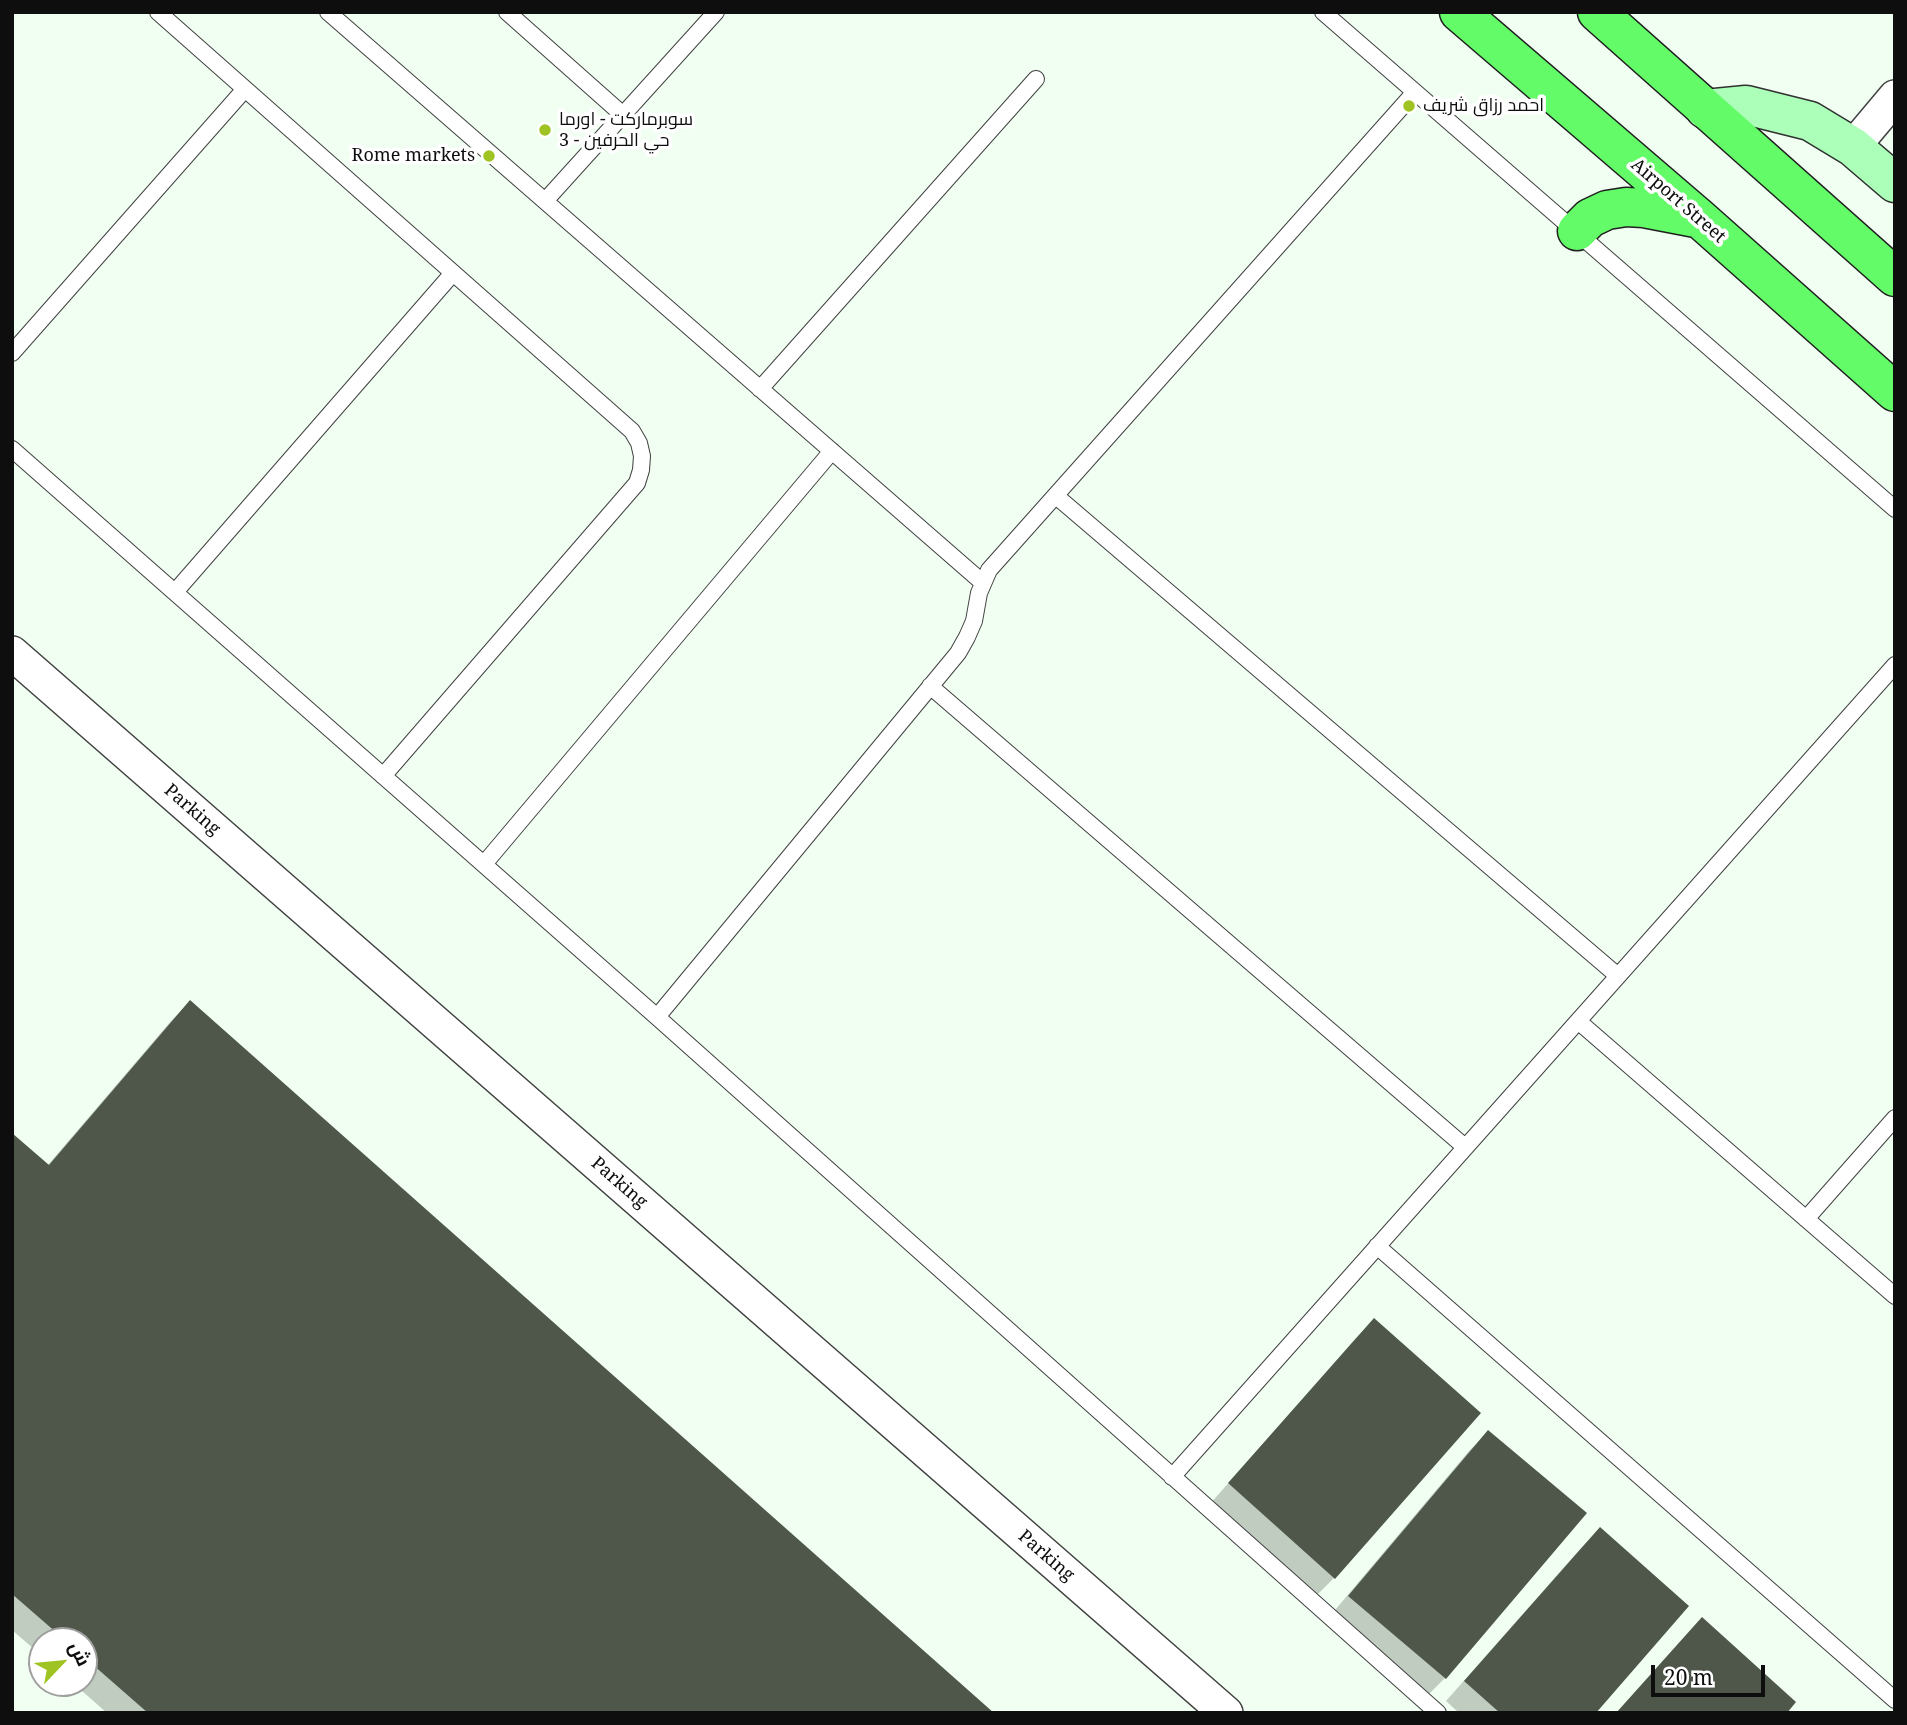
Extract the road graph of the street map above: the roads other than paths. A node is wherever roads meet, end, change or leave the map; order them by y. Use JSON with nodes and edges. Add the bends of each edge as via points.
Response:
{"nodes":[{"id":1,"x":158,"y":12,"type":"edge"},
{"id":2,"x":328,"y":12,"type":"edge"},
{"id":3,"x":507,"y":12,"type":"edge"},
{"id":4,"x":716,"y":12,"type":"edge"},
{"id":5,"x":1323,"y":12,"type":"edge"},
{"id":6,"x":1459,"y":12,"type":"edge"},
{"id":7,"x":1604,"y":16,"type":"edge"},
{"id":8,"x":1036,"y":79,"type":"dead end"},
{"id":9,"x":245,"y":89,"type":"junction"},
{"id":10,"x":1415,"y":92,"type":"junction"},
{"id":11,"x":1895,"y":97,"type":"edge"},
{"id":12,"x":1705,"y":109,"type":"junction"},
{"id":13,"x":622,"y":115,"type":"junction"},
{"id":14,"x":1853,"y":147,"type":"junction"},
{"id":15,"x":1895,"y":183,"type":"edge"},
{"id":16,"x":545,"y":201,"type":"junction"},
{"id":17,"x":1699,"y":218,"type":"junction"},
{"id":18,"x":1577,"y":231,"type":"junction"},
{"id":19,"x":453,"y":272,"type":"junction"},
{"id":20,"x":1895,"y":276,"type":"edge"},
{"id":21,"x":12,"y":353,"type":"edge"},
{"id":22,"x":1886,"y":373,"type":"edge"},
{"id":23,"x":760,"y":388,"type":"junction"},
{"id":24,"x":12,"y":449,"type":"edge"},
{"id":25,"x":832,"y":451,"type":"junction"},
{"id":26,"x":1056,"y":496,"type":"junction"},
{"id":27,"x":1895,"y":509,"type":"edge"},
{"id":28,"x":982,"y":582,"type":"junction"},
{"id":29,"x":175,"y":592,"type":"junction"},
{"id":30,"x":12,"y":653,"type":"edge"},
{"id":31,"x":1895,"y":665,"type":"edge"},
{"id":32,"x":930,"y":686,"type":"junction"},
{"id":33,"x":383,"y":776,"type":"junction"},
{"id":34,"x":484,"y":864,"type":"junction"},
{"id":35,"x":1618,"y":976,"type":"junction"},
{"id":36,"x":657,"y":1017,"type":"junction"},
{"id":37,"x":1578,"y":1021,"type":"junction"},
{"id":38,"x":1895,"y":1118,"type":"edge"},
{"id":39,"x":1465,"y":1147,"type":"junction"},
{"id":40,"x":1806,"y":1220,"type":"junction"},
{"id":41,"x":1377,"y":1246,"type":"junction"},
{"id":42,"x":1895,"y":1296,"type":"edge"},
{"id":43,"x":1172,"y":1477,"type":"junction"},
{"id":44,"x":1895,"y":1700,"type":"edge"},
{"id":45,"x":1226,"y":1713,"type":"edge"},
{"id":46,"x":1438,"y":1713,"type":"edge"}],
"edges":[{"from":1,"to":9,"type":"lane"},
{"from":2,"to":16,"type":"lane"},
{"from":3,"to":13,"type":"lane"},
{"from":4,"to":13,"type":"lane"},
{"from":5,"to":10,"type":"lane"},
{"from":6,"to":17,"type":"main road","name":"Airport Street"},
{"from":7,"to":12,"type":"main road"},
{"from":8,"to":23,"type":"lane"},
{"from":9,"to":19,"type":"lane"},
{"from":9,"to":21,"type":"lane"},
{"from":10,"to":18,"type":"lane"},
{"from":10,"to":26,"type":"lane"},
{"from":11,"to":14,"type":"street"},
{"from":12,"to":14,"type":"street","via":[[1746,105],[1811,121]]},
{"from":12,"to":20,"type":"main road"},
{"from":13,"to":16,"type":"lane"},
{"from":14,"to":15,"type":"street"},
{"from":16,"to":23,"type":"lane"},
{"from":17,"to":18,"type":"main road","via":[[1626,207],[1590,218]]},
{"from":17,"to":22,"type":"main road","name":"Airport Street"},
{"from":18,"to":27,"type":"lane"},
{"from":19,"to":29,"type":"lane"},
{"from":19,"to":33,"type":"lane","via":[[632,431],[642,456],[641,470],[637,483]]},
{"from":23,"to":25,"type":"lane"},
{"from":24,"to":29,"type":"lane"},
{"from":25,"to":28,"type":"lane"},
{"from":25,"to":34,"type":"lane"},
{"from":26,"to":28,"type":"lane"},
{"from":26,"to":35,"type":"lane"},
{"from":28,"to":32,"type":"lane","via":[[967,637]]},
{"from":29,"to":33,"type":"lane"},
{"from":30,"to":45,"type":"street","name":"Parking"},
{"from":31,"to":35,"type":"lane"},
{"from":32,"to":36,"type":"lane"},
{"from":32,"to":39,"type":"lane"},
{"from":33,"to":34,"type":"lane"},
{"from":34,"to":36,"type":"lane"},
{"from":35,"to":37,"type":"lane"},
{"from":36,"to":43,"type":"lane"},
{"from":37,"to":39,"type":"lane"},
{"from":37,"to":40,"type":"lane"},
{"from":38,"to":40,"type":"lane"},
{"from":39,"to":41,"type":"lane"},
{"from":40,"to":42,"type":"lane"},
{"from":41,"to":43,"type":"lane"},
{"from":41,"to":44,"type":"lane"},
{"from":43,"to":46,"type":"lane"}]}
